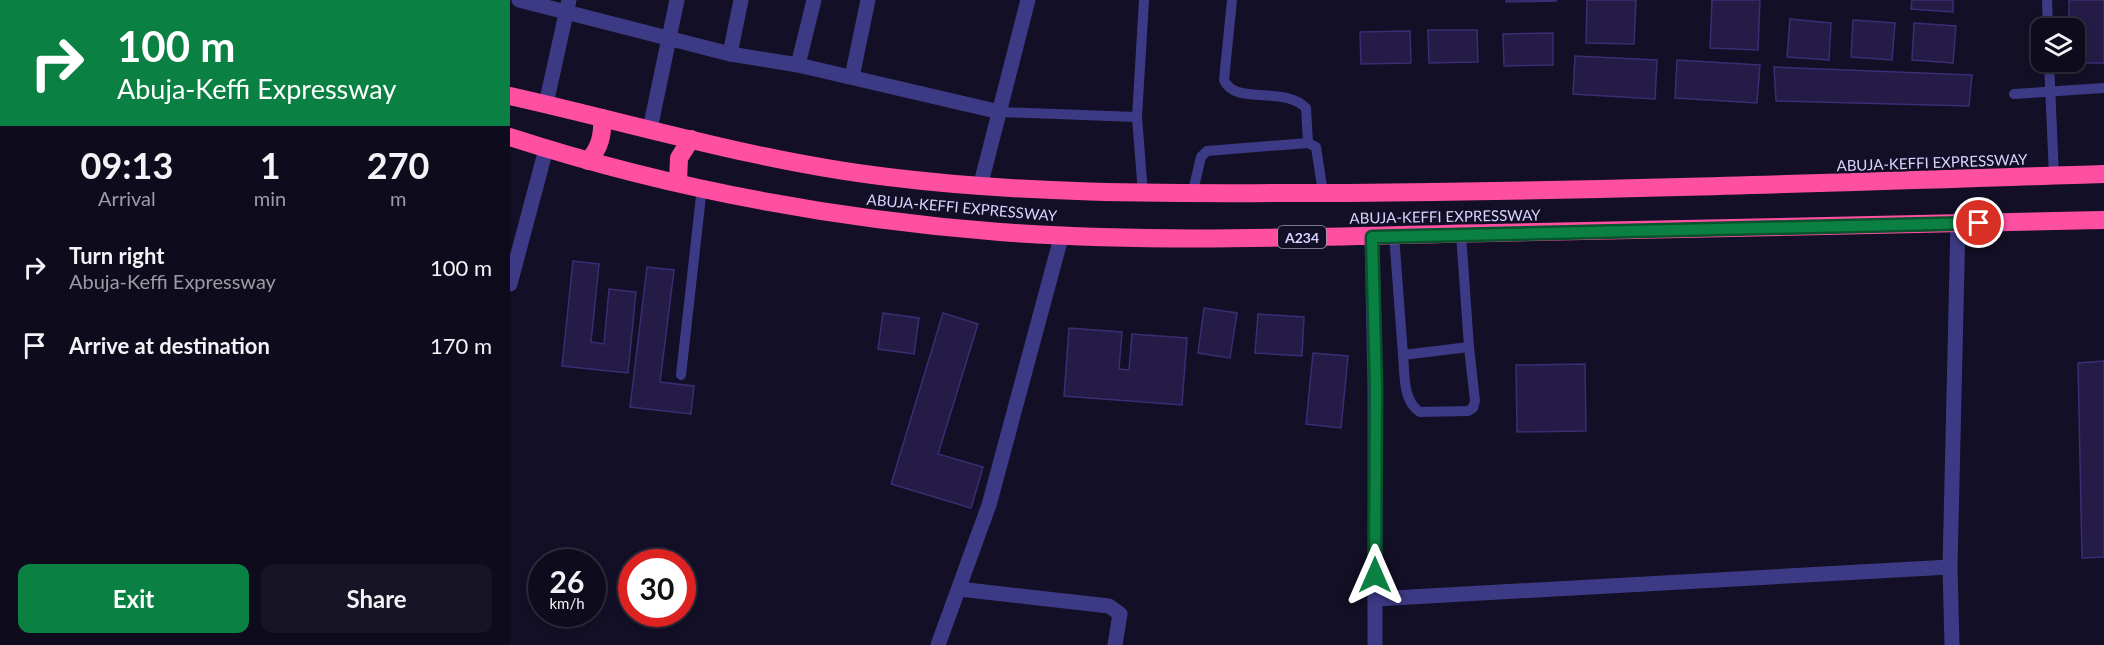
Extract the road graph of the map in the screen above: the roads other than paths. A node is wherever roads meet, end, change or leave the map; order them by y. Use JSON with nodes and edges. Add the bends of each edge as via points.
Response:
{"nodes":[{"id":1,"x":519,"y":0,"type":"edge"},
{"id":2,"x":676,"y":0,"type":"edge"},
{"id":3,"x":741,"y":0,"type":"edge"},
{"id":4,"x":813,"y":0,"type":"edge"},
{"id":5,"x":868,"y":0,"type":"edge"},
{"id":6,"x":1028,"y":0,"type":"edge"},
{"id":7,"x":1144,"y":0,"type":"edge"},
{"id":8,"x":1232,"y":0,"type":"edge"},
{"id":9,"x":2047,"y":0,"type":"edge"},
{"id":10,"x":568,"y":6,"type":"edge"},
{"id":11,"x":2048,"y":18,"type":"edge"},
{"id":12,"x":669,"y":39,"type":"junction"},
{"id":13,"x":730,"y":54,"type":"junction"},
{"id":14,"x":798,"y":65,"type":"junction"},
{"id":15,"x":2049,"y":72,"type":"edge"},
{"id":16,"x":852,"y":77,"type":"junction"},
{"id":17,"x":2104,"y":88,"type":"edge"},
{"id":18,"x":2050,"y":92,"type":"junction"},
{"id":19,"x":2014,"y":94,"type":"dead end"},
{"id":20,"x":510,"y":96,"type":"edge"},
{"id":21,"x":546,"y":104,"type":"junction"},
{"id":22,"x":1000,"y":112,"type":"junction"},
{"id":23,"x":1137,"y":117,"type":"junction"},
{"id":24,"x":602,"y":118,"type":"junction"},
{"id":25,"x":650,"y":129,"type":"junction"},
{"id":26,"x":510,"y":137,"type":"edge"},
{"id":27,"x":691,"y":139,"type":"junction"},
{"id":28,"x":1308,"y":143,"type":"junction"},
{"id":29,"x":546,"y":149,"type":"junction"},
{"id":30,"x":588,"y":161,"type":"junction"},
{"id":31,"x":2104,"y":174,"type":"edge"},
{"id":32,"x":2054,"y":176,"type":"junction"},
{"id":33,"x":678,"y":182,"type":"junction"},
{"id":34,"x":702,"y":187,"type":"junction"},
{"id":35,"x":980,"y":187,"type":"junction"},
{"id":36,"x":1323,"y":193,"type":"junction"},
{"id":37,"x":1143,"y":194,"type":"junction"},
{"id":38,"x":1192,"y":195,"type":"junction"},
{"id":39,"x":2104,"y":220,"type":"edge"},
{"id":40,"x":1958,"y":224,"type":"junction"},
{"id":41,"x":1062,"y":234,"type":"junction"},
{"id":42,"x":1461,"y":234,"type":"junction"},
{"id":43,"x":1394,"y":235,"type":"junction"},
{"id":44,"x":1372,"y":237,"type":"junction"},
{"id":45,"x":510,"y":284,"type":"edge"},
{"id":46,"x":1469,"y":347,"type":"junction"},
{"id":47,"x":1403,"y":354,"type":"junction"},
{"id":48,"x":681,"y":375,"type":"dead end"},
{"id":49,"x":1950,"y":567,"type":"junction"},
{"id":50,"x":959,"y":589,"type":"junction"},
{"id":51,"x":1375,"y":599,"type":"junction"},
{"id":52,"x":938,"y":645,"type":"edge"},
{"id":53,"x":1115,"y":645,"type":"edge"},
{"id":54,"x":1375,"y":645,"type":"edge"},
{"id":55,"x":1952,"y":645,"type":"edge"}],
"edges":[{"from":1,"to":10,"type":"street"},
{"from":2,"to":12,"type":"street"},
{"from":3,"to":13,"type":"street"},
{"from":4,"to":14,"type":"street"},
{"from":5,"to":16,"type":"street"},
{"from":6,"to":22,"type":"street"},
{"from":7,"to":23,"type":"lane"},
{"from":8,"to":28,"type":"lane","via":[[1224,80],[1227,87],[1238,93],[1299,100],[1306,108]]},
{"from":9,"to":11,"type":"lane"},
{"from":10,"to":12,"type":"street"},
{"from":10,"to":21,"type":"street"},
{"from":12,"to":13,"type":"street"},
{"from":12,"to":25,"type":"street"},
{"from":13,"to":14,"type":"street"},
{"from":14,"to":16,"type":"street"},
{"from":15,"to":18,"type":"lane"},
{"from":16,"to":22,"type":"street"},
{"from":17,"to":18,"type":"lane"},
{"from":18,"to":19,"type":"lane"},
{"from":18,"to":32,"type":"lane"},
{"from":20,"to":21,"type":"highway","name":"ABUJA-KEFFI EXPRESSWAY"},
{"from":21,"to":24,"type":"highway","name":"ABUJA-KEFFI EXPRESSWAY"},
{"from":22,"to":23,"type":"lane"},
{"from":22,"to":35,"type":"street"},
{"from":23,"to":37,"type":"lane"},
{"from":24,"to":25,"type":"highway","name":"ABUJA-KEFFI EXPRESSWAY"},
{"from":24,"to":30,"type":"highway","via":[[597,152]]},
{"from":25,"to":27,"type":"highway","name":"ABUJA-KEFFI EXPRESSWAY"},
{"from":26,"to":29,"type":"highway","name":"ABUJA-KEFFI EXPRESSWAY","number":"A234"},
{"from":27,"to":33,"type":"highway","via":[[679,158]]},
{"from":27,"to":35,"type":"highway","name":"ABUJA-KEFFI EXPRESSWAY","via":[[833,169]]},
{"from":28,"to":36,"type":"lane","via":[[1316,147]]},
{"from":28,"to":38,"type":"lane","via":[[1207,151],[1201,157]]},
{"from":29,"to":30,"type":"highway","name":"ABUJA-KEFFI EXPRESSWAY","number":"A234"},
{"from":29,"to":45,"type":"street"},
{"from":30,"to":33,"type":"highway","name":"ABUJA-KEFFI EXPRESSWAY","number":"A234"},
{"from":31,"to":32,"type":"highway","name":"ABUJA-KEFFI EXPRESSWAY"},
{"from":32,"to":36,"type":"highway","name":"ABUJA-KEFFI EXPRESSWAY","via":[[1522,192]]},
{"from":33,"to":34,"type":"highway","name":"ABUJA-KEFFI EXPRESSWAY","number":"A234"},
{"from":34,"to":41,"type":"highway","name":"ABUJA-KEFFI EXPRESSWAY","number":"A234","via":[[884,220]]},
{"from":34,"to":48,"type":"lane"},
{"from":35,"to":37,"type":"highway","name":"ABUJA-KEFFI EXPRESSWAY"},
{"from":36,"to":38,"type":"highway","name":"ABUJA-KEFFI EXPRESSWAY"},
{"from":37,"to":38,"type":"highway","name":"ABUJA-KEFFI EXPRESSWAY"},
{"from":39,"to":40,"type":"highway","name":"ABUJA-KEFFI EXPRESSWAY","number":"A234"},
{"from":40,"to":42,"type":"highway","name":"ABUJA-KEFFI EXPRESSWAY","number":"A234"},
{"from":40,"to":49,"type":"street"},
{"from":41,"to":44,"type":"highway","name":"ABUJA-KEFFI EXPRESSWAY","number":"A234"},
{"from":41,"to":50,"type":"street","via":[[990,505]]},
{"from":42,"to":43,"type":"highway","name":"ABUJA-KEFFI EXPRESSWAY","number":"A234"},
{"from":42,"to":46,"type":"lane"},
{"from":43,"to":44,"type":"highway","name":"ABUJA-KEFFI EXPRESSWAY","number":"A234"},
{"from":43,"to":47,"type":"lane"},
{"from":44,"to":51,"type":"street"},
{"from":46,"to":47,"type":"lane"},
{"from":46,"to":47,"type":"lane","via":[[1475,401],[1468,411],[1420,412],[1413,408],[1408,401]]},
{"from":49,"to":51,"type":"street"},
{"from":49,"to":55,"type":"street"},
{"from":50,"to":52,"type":"street"},
{"from":50,"to":53,"type":"street","via":[[1110,606],[1120,614]]},
{"from":51,"to":54,"type":"street"}]}
